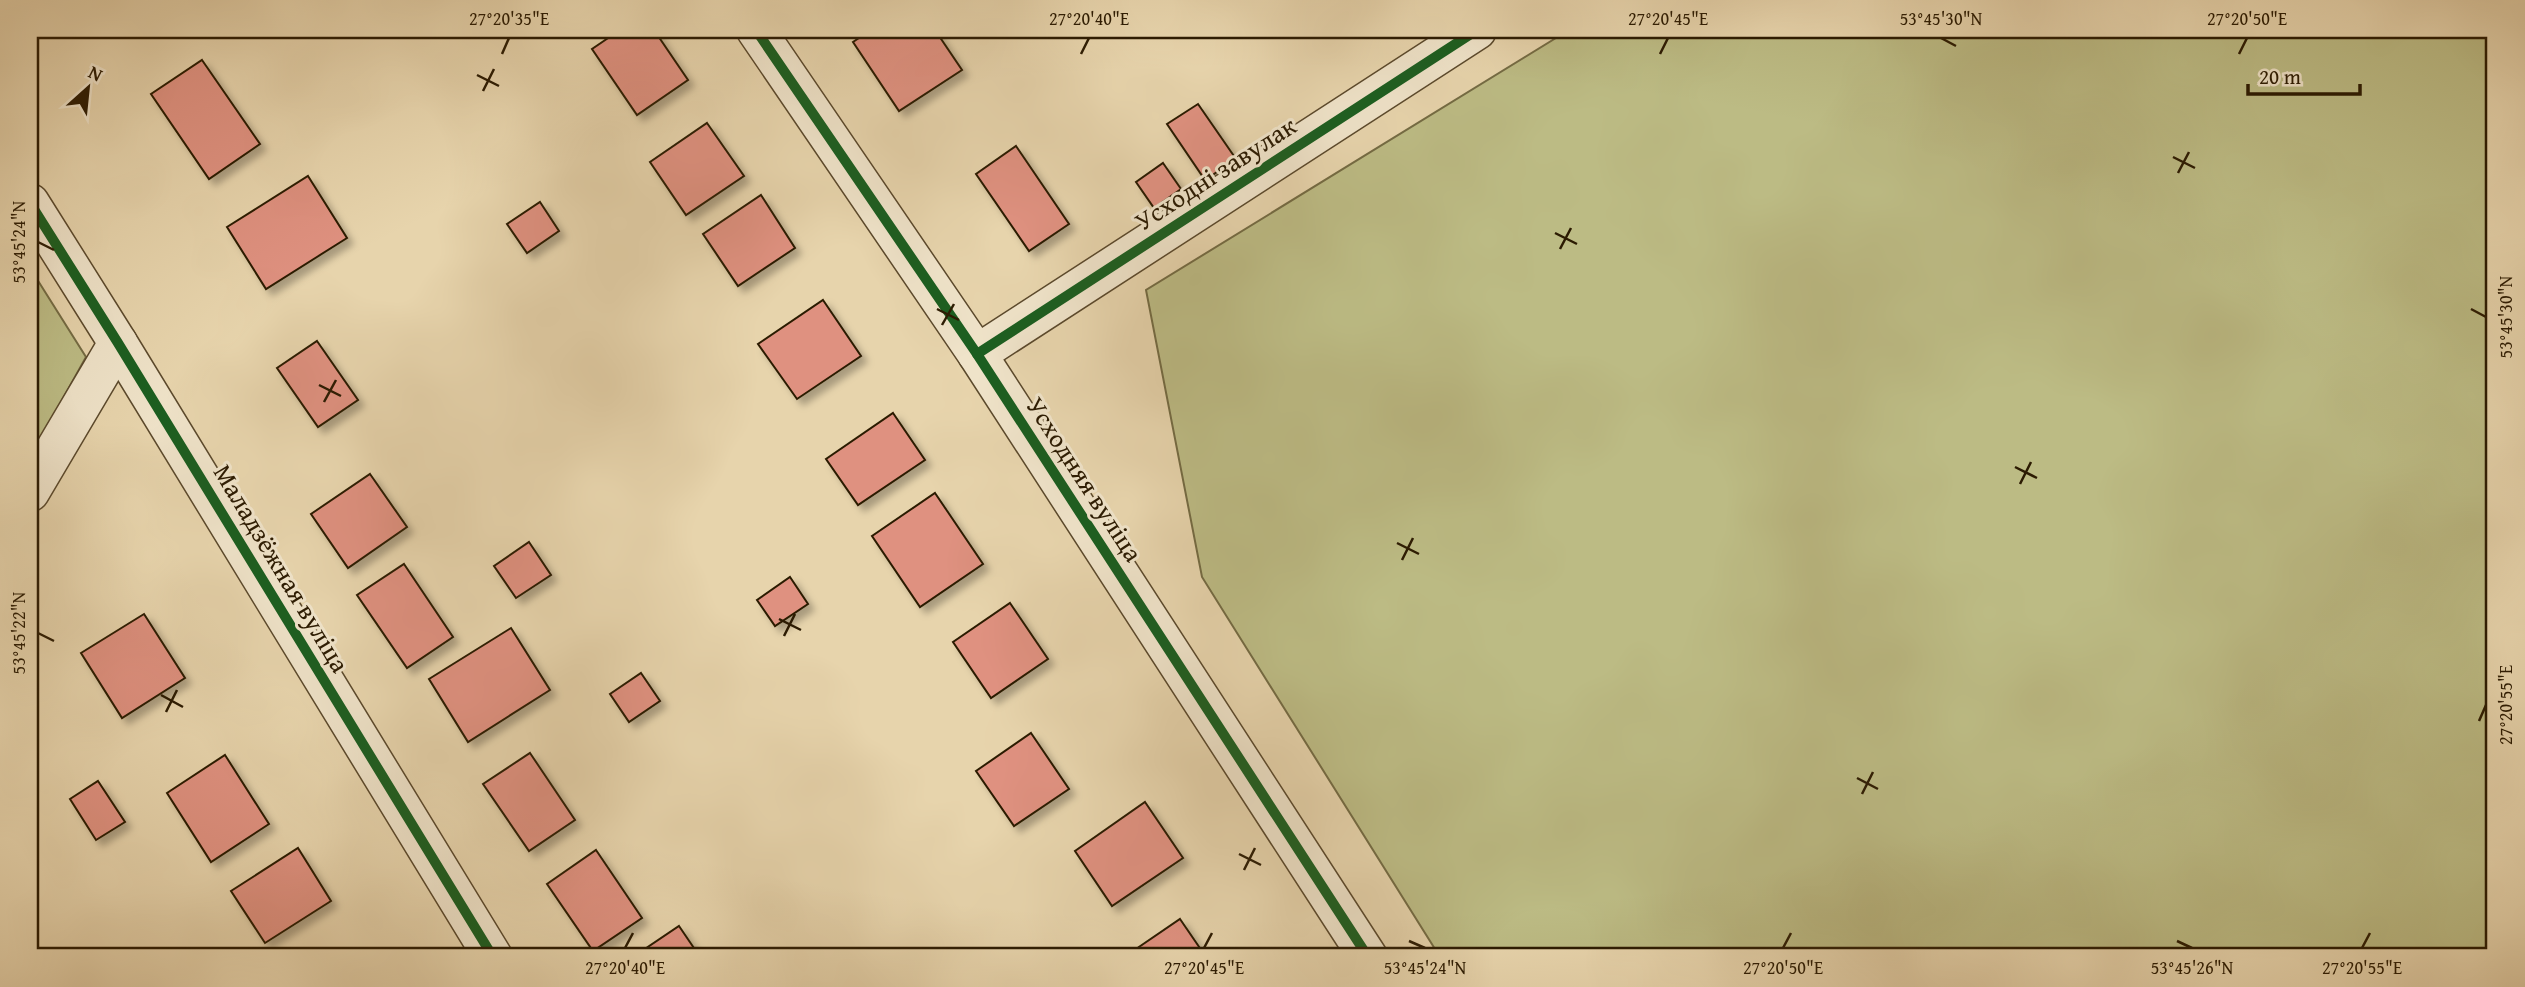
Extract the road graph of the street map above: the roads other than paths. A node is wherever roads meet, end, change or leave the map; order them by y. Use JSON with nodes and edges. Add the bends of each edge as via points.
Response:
{"nodes":[{"id":1,"x":756,"y":30,"type":"edge"},
{"id":2,"x":1477,"y":30,"type":"edge"},
{"id":3,"x":30,"y":203,"type":"edge"},
{"id":4,"x":118,"y":343,"type":"junction"},
{"id":5,"x":977,"y":354,"type":"junction"},
{"id":6,"x":30,"y":492,"type":"edge"},
{"id":7,"x":493,"y":957,"type":"edge"},
{"id":8,"x":1368,"y":957,"type":"edge"}],
"edges":[{"from":1,"to":5,"type":"street","name":"Усходняя вуліца"},
{"from":2,"to":5,"type":"street","name":"Усходні завулак"},
{"from":3,"to":4,"type":"street","name":"Маладзёжная вуліца"},
{"from":4,"to":6,"type":"street"},
{"from":4,"to":7,"type":"street","name":"Маладзёжная вуліца"},
{"from":5,"to":8,"type":"street","name":"Усходняя вуліца"}]}
